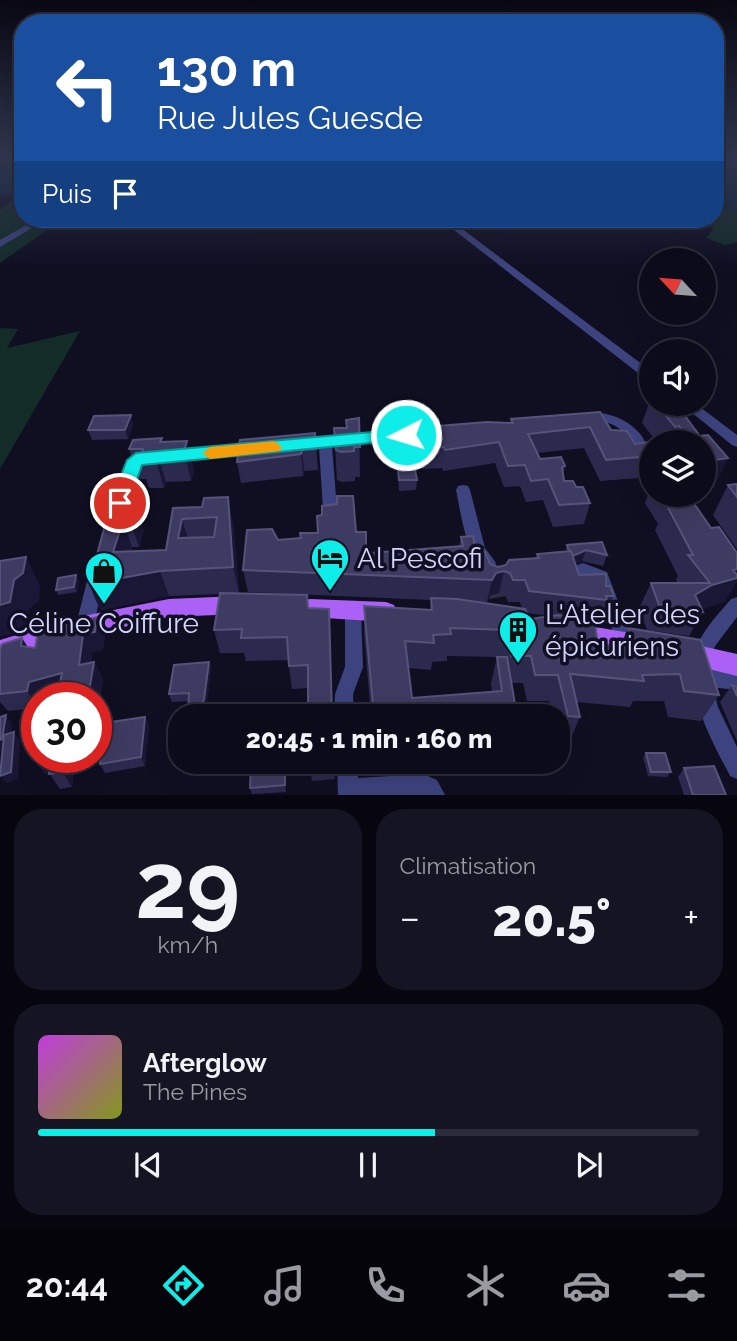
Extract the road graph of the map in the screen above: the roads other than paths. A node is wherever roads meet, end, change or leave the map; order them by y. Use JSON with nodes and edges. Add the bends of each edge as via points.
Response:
{"nodes":[{"id":1,"x":28,"y":228,"type":"edge"},
{"id":2,"x":456,"y":228,"type":"edge"},
{"id":3,"x":0,"y":244,"type":"edge"},
{"id":4,"x":639,"y":367,"type":"edge"},
{"id":5,"x":703,"y":416,"type":"edge"},
{"id":6,"x":575,"y":419,"type":"edge"},
{"id":7,"x":433,"y":432,"type":"edge"},
{"id":8,"x":325,"y":442,"type":"junction"},
{"id":9,"x":737,"y":442,"type":"edge"},
{"id":10,"x":639,"y":443,"type":"edge"},
{"id":11,"x":463,"y":490,"type":"dead end"},
{"id":12,"x":330,"y":509,"type":"edge"},
{"id":13,"x":108,"y":534,"type":"edge"},
{"id":14,"x":101,"y":559,"type":"edge"},
{"id":15,"x":583,"y":570,"type":"dead end"},
{"id":16,"x":494,"y":580,"type":"tunnel mouth"},
{"id":17,"x":737,"y":604,"type":"edge"},
{"id":18,"x":258,"y":605,"type":"edge"},
{"id":19,"x":283,"y":607,"type":"edge"},
{"id":20,"x":353,"y":611,"type":"junction"},
{"id":21,"x":403,"y":613,"type":"edge"},
{"id":22,"x":85,"y":625,"type":"junction"},
{"id":23,"x":556,"y":631,"type":"edge"},
{"id":24,"x":624,"y":641,"type":"junction"},
{"id":25,"x":0,"y":651,"type":"edge"},
{"id":26,"x":737,"y":665,"type":"edge"},
{"id":27,"x":702,"y":667,"type":"junction"},
{"id":28,"x":737,"y":681,"type":"edge"},
{"id":29,"x":344,"y":704,"type":"edge"},
{"id":30,"x":737,"y":769,"type":"edge"},
{"id":31,"x":347,"y":774,"type":"edge"},
{"id":32,"x":348,"y":792,"type":"edge"},
{"id":33,"x":435,"y":795,"type":"edge"}],
"edges":[{"from":1,"to":3,"type":"street"},
{"from":2,"to":4,"type":"street"},
{"from":5,"to":9,"type":"street"},
{"from":6,"to":10,"type":"street","via":[[601,416],[618,420]]},
{"from":7,"to":8,"type":"street"},
{"from":8,"to":12,"type":"street"},
{"from":8,"to":13,"type":"street","via":[[136,460]]},
{"from":11,"to":16,"type":"street","via":[[478,551],[487,560]]},
{"from":14,"to":22,"type":"street"},
{"from":15,"to":24,"type":"street","via":[[601,577]]},
{"from":17,"to":27,"type":"street"},
{"from":18,"to":22,"type":"main road","via":[[169,608]]},
{"from":19,"to":20,"type":"main road"},
{"from":20,"to":21,"type":"main road"},
{"from":20,"to":29,"type":"street","via":[[354,667]]},
{"from":22,"to":25,"type":"main road"},
{"from":23,"to":24,"type":"main road"},
{"from":24,"to":27,"type":"main road"},
{"from":26,"to":27,"type":"main road"},
{"from":27,"to":28,"type":"street"},
{"from":27,"to":30,"type":"street","via":[[709,709]]},
{"from":31,"to":32,"type":"street"},
{"from":32,"to":33,"type":"street","via":[[423,784]]}]}
